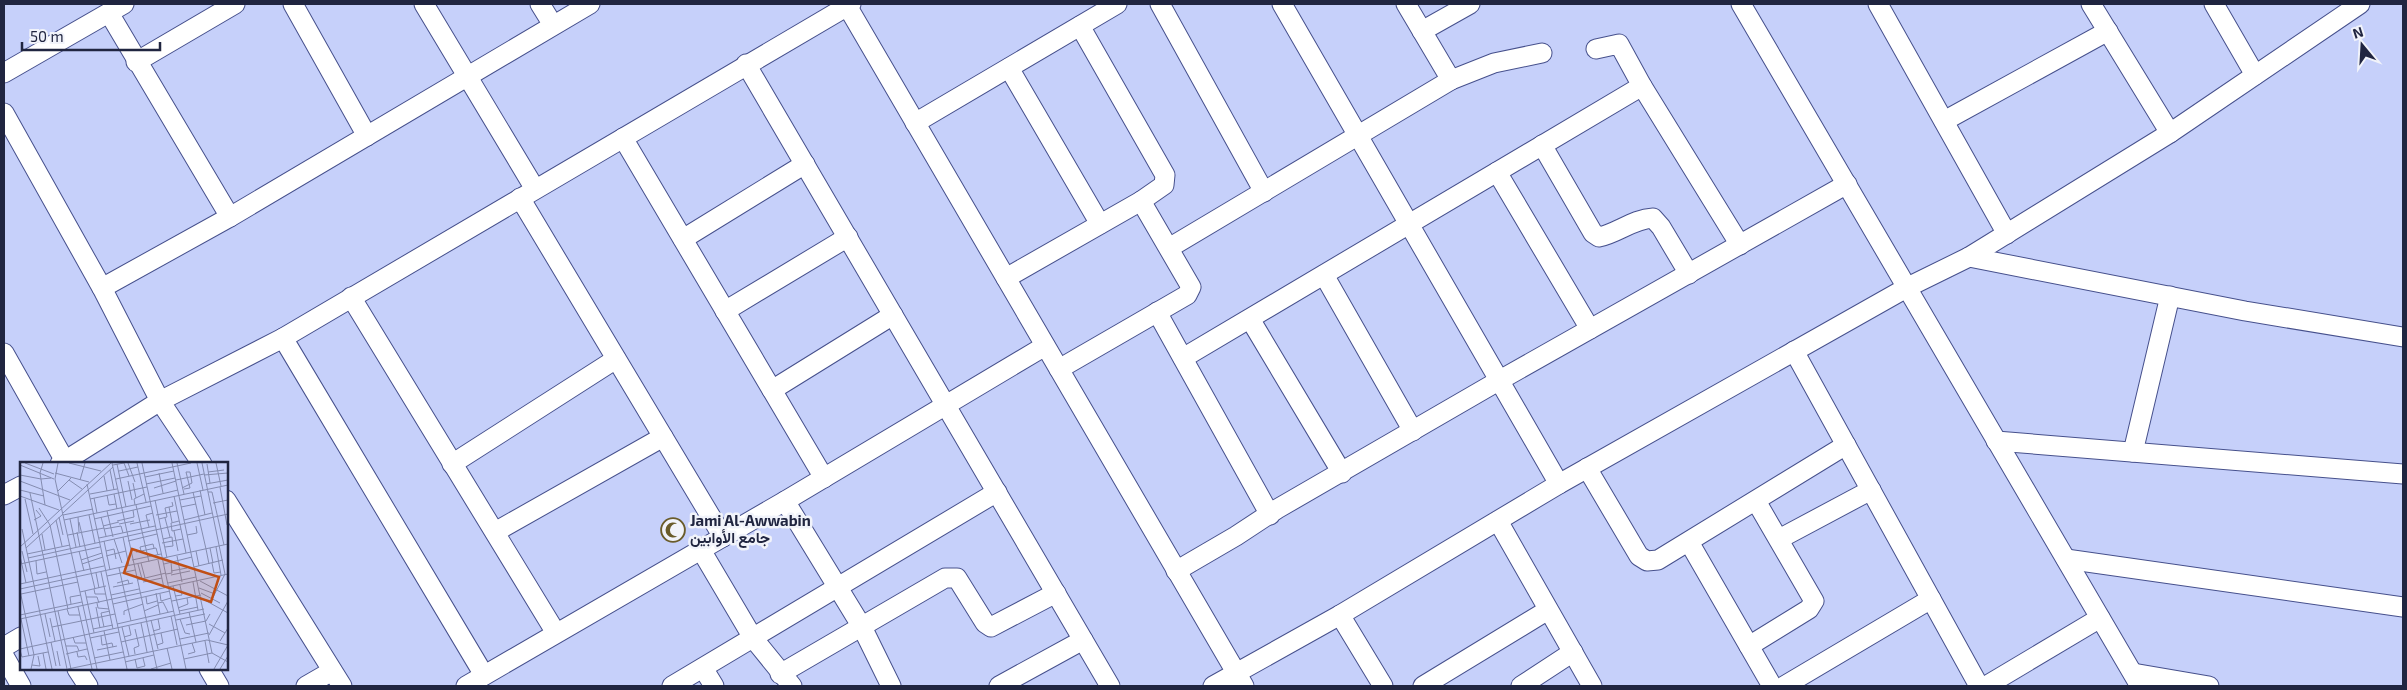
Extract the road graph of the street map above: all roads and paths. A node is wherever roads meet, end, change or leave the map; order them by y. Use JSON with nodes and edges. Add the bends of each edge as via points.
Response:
{"nodes":[{"id":1,"x":234,"y":4,"type":"edge"},
{"id":2,"x":293,"y":4,"type":"edge"},
{"id":3,"x":424,"y":4,"type":"edge"},
{"id":4,"x":540,"y":4,"type":"edge"},
{"id":5,"x":590,"y":4,"type":"edge"},
{"id":6,"x":1117,"y":4,"type":"edge"},
{"id":7,"x":1160,"y":4,"type":"edge"},
{"id":8,"x":1282,"y":4,"type":"edge"},
{"id":9,"x":1406,"y":4,"type":"edge"},
{"id":10,"x":1470,"y":4,"type":"edge"},
{"id":11,"x":1741,"y":4,"type":"edge"},
{"id":12,"x":1878,"y":4,"type":"edge"},
{"id":13,"x":2091,"y":4,"type":"edge"},
{"id":14,"x":2214,"y":4,"type":"edge"},
{"id":15,"x":2360,"y":4,"type":"edge"},
{"id":16,"x":848,"y":5,"type":"edge"},
{"id":17,"x":116,"y":8,"type":"edge"},
{"id":18,"x":553,"y":25,"type":"junction"},
{"id":19,"x":1080,"y":26,"type":"junction"},
{"id":20,"x":1422,"y":31,"type":"junction"},
{"id":21,"x":2108,"y":31,"type":"junction"},
{"id":22,"x":1596,"y":49,"type":"dead end"},
{"id":23,"x":1542,"y":53,"type":"dead end"},
{"id":24,"x":136,"y":62,"type":"junction"},
{"id":25,"x":746,"y":64,"type":"junction"},
{"id":26,"x":1009,"y":68,"type":"junction"},
{"id":27,"x":4,"y":73,"type":"edge"},
{"id":28,"x":2255,"y":75,"type":"junction"},
{"id":29,"x":468,"y":76,"type":"junction"},
{"id":30,"x":1451,"y":80,"type":"junction"},
{"id":31,"x":1642,"y":86,"type":"junction"},
{"id":32,"x":4,"y":113,"type":"edge"},
{"id":33,"x":1944,"y":121,"type":"junction"},
{"id":34,"x":915,"y":123,"type":"junction"},
{"id":35,"x":2170,"y":133,"type":"junction"},
{"id":36,"x":368,"y":136,"type":"junction"},
{"id":37,"x":1359,"y":136,"type":"junction"},
{"id":38,"x":622,"y":138,"type":"junction"},
{"id":39,"x":1542,"y":145,"type":"junction"},
{"id":40,"x":805,"y":164,"type":"junction"},
{"id":41,"x":1497,"y":172,"type":"junction"},
{"id":42,"x":1847,"y":184,"type":"junction"},
{"id":43,"x":1264,"y":192,"type":"junction"},
{"id":44,"x":527,"y":194,"type":"junction"},
{"id":45,"x":1141,"y":201,"type":"junction"},
{"id":46,"x":230,"y":217,"type":"junction"},
{"id":47,"x":1100,"y":224,"type":"junction"},
{"id":48,"x":1410,"y":224,"type":"junction"},
{"id":49,"x":2007,"y":234,"type":"junction"},
{"id":50,"x":848,"y":237,"type":"junction"},
{"id":51,"x":682,"y":239,"type":"junction"},
{"id":52,"x":1740,"y":245,"type":"junction"},
{"id":53,"x":1169,"y":248,"type":"junction"},
{"id":54,"x":1969,"y":257,"type":"junction"},
{"id":55,"x":1688,"y":274,"type":"junction"},
{"id":56,"x":1324,"y":275,"type":"junction"},
{"id":57,"x":1006,"y":278,"type":"junction"},
{"id":58,"x":1908,"y":287,"type":"junction"},
{"id":59,"x":102,"y":288,"type":"junction"},
{"id":60,"x":2170,"y":296,"type":"junction"},
{"id":61,"x":351,"y":297,"type":"junction"},
{"id":62,"x":725,"y":311,"type":"junction"},
{"id":63,"x":1158,"y":312,"type":"junction"},
{"id":64,"x":893,"y":314,"type":"junction"},
{"id":65,"x":1250,"y":319,"type":"junction"},
{"id":66,"x":1590,"y":329,"type":"junction"},
{"id":67,"x":2403,"y":337,"type":"edge"},
{"id":68,"x":283,"y":338,"type":"junction"},
{"id":69,"x":1045,"y":346,"type":"junction"},
{"id":70,"x":1794,"y":351,"type":"junction"},
{"id":71,"x":4,"y":353,"type":"edge"},
{"id":72,"x":1183,"y":358,"type":"junction"},
{"id":73,"x":616,"y":359,"type":"junction"},
{"id":74,"x":1059,"y":369,"type":"junction"},
{"id":75,"x":1500,"y":380,"type":"junction"},
{"id":76,"x":772,"y":390,"type":"junction"},
{"id":77,"x":160,"y":401,"type":"junction"},
{"id":78,"x":947,"y":405,"type":"junction"},
{"id":79,"x":1413,"y":431,"type":"junction"},
{"id":80,"x":662,"y":437,"type":"junction"},
{"id":81,"x":1996,"y":441,"type":"junction"},
{"id":82,"x":1846,"y":445,"type":"junction"},
{"id":83,"x":2133,"y":452,"type":"junction"},
{"id":84,"x":63,"y":462,"type":"edge"},
{"id":85,"x":201,"y":462,"type":"edge"},
{"id":86,"x":452,"y":464,"type":"junction"},
{"id":87,"x":1587,"y":468,"type":"junction"},
{"id":88,"x":1342,"y":472,"type":"junction"},
{"id":89,"x":2403,"y":474,"type":"edge"},
{"id":90,"x":824,"y":478,"type":"junction"},
{"id":91,"x":1559,"y":484,"type":"junction"},
{"id":92,"x":20,"y":487,"type":"edge"},
{"id":93,"x":1871,"y":490,"type":"junction"},
{"id":94,"x":998,"y":492,"type":"junction"},
{"id":95,"x":4,"y":495,"type":"edge"},
{"id":96,"x":786,"y":501,"type":"junction"},
{"id":97,"x":1756,"y":501,"type":"junction"},
{"id":98,"x":230,"y":511,"type":"edge"},
{"id":99,"x":1270,"y":515,"type":"junction"},
{"id":100,"x":1498,"y":520,"type":"junction"},
{"id":101,"x":495,"y":532,"type":"junction"},
{"id":102,"x":723,"y":537,"type":"junction"},
{"id":103,"x":1779,"y":539,"type":"junction"},
{"id":104,"x":1689,"y":542,"type":"junction"},
{"id":105,"x":701,"y":550,"type":"junction"},
{"id":106,"x":2066,"y":559,"type":"junction"},
{"id":107,"x":1176,"y":571,"type":"junction"},
{"id":108,"x":838,"y":588,"type":"junction"},
{"id":109,"x":1056,"y":593,"type":"junction"},
{"id":110,"x":1931,"y":599,"type":"junction"},
{"id":111,"x":2403,"y":607,"type":"edge"},
{"id":112,"x":1548,"y":610,"type":"junction"},
{"id":113,"x":1340,"y":615,"type":"junction"},
{"id":114,"x":2100,"y":618,"type":"junction"},
{"id":115,"x":862,"y":627,"type":"junction"},
{"id":116,"x":556,"y":633,"type":"junction"},
{"id":117,"x":20,"y":638,"type":"edge"},
{"id":118,"x":752,"y":638,"type":"junction"},
{"id":119,"x":1083,"y":640,"type":"junction"},
{"id":120,"x":1749,"y":646,"type":"junction"},
{"id":121,"x":4,"y":647,"type":"edge"},
{"id":122,"x":1573,"y":652,"type":"junction"},
{"id":123,"x":4,"y":656,"type":"edge"},
{"id":124,"x":703,"y":668,"type":"junction"},
{"id":125,"x":78,"y":670,"type":"edge"},
{"id":126,"x":210,"y":670,"type":"edge"},
{"id":127,"x":492,"y":678,"type":"edge"},
{"id":128,"x":337,"y":679,"type":"edge"},
{"id":129,"x":786,"y":680,"type":"edge"},
{"id":130,"x":1240,"y":680,"type":"edge"},
{"id":131,"x":2136,"y":680,"type":"edge"},
{"id":132,"x":21,"y":686,"type":"edge"},
{"id":133,"x":88,"y":686,"type":"edge"},
{"id":134,"x":219,"y":686,"type":"edge"},
{"id":135,"x":306,"y":686,"type":"edge"},
{"id":136,"x":466,"y":686,"type":"edge"},
{"id":137,"x":672,"y":686,"type":"edge"},
{"id":138,"x":714,"y":686,"type":"edge"},
{"id":139,"x":891,"y":686,"type":"edge"},
{"id":140,"x":999,"y":686,"type":"edge"},
{"id":141,"x":1110,"y":686,"type":"edge"},
{"id":142,"x":1213,"y":686,"type":"edge"},
{"id":143,"x":1383,"y":686,"type":"edge"},
{"id":144,"x":1423,"y":686,"type":"edge"},
{"id":145,"x":1521,"y":686,"type":"edge"},
{"id":146,"x":1592,"y":686,"type":"edge"},
{"id":147,"x":1772,"y":686,"type":"edge"},
{"id":148,"x":1784,"y":686,"type":"edge"},
{"id":149,"x":1979,"y":686,"type":"edge"},
{"id":150,"x":1986,"y":686,"type":"edge"},
{"id":151,"x":2209,"y":686,"type":"edge"}],
"edges":[{"from":1,"to":24,"type":"street"},
{"from":2,"to":36,"type":"street"},
{"from":3,"to":29,"type":"street"},
{"from":4,"to":18,"type":"street"},
{"from":5,"to":18,"type":"street"},
{"from":6,"to":19,"type":"street"},
{"from":7,"to":43,"type":"street"},
{"from":8,"to":37,"type":"street"},
{"from":9,"to":20,"type":"street"},
{"from":10,"to":20,"type":"street"},
{"from":11,"to":42,"type":"street"},
{"from":12,"to":33,"type":"street"},
{"from":13,"to":21,"type":"street"},
{"from":14,"to":28,"type":"street"},
{"from":15,"to":28,"type":"street"},
{"from":16,"to":25,"type":"street"},
{"from":16,"to":34,"type":"street"},
{"from":17,"to":24,"type":"street"},
{"from":17,"to":27,"type":"street"},
{"from":18,"to":29,"type":"street"},
{"from":19,"to":26,"type":"street"},
{"from":19,"to":45,"type":"street","via":[[1164,175],[1164,185]]},
{"from":20,"to":30,"type":"street"},
{"from":21,"to":33,"type":"street"},
{"from":21,"to":35,"type":"street"},
{"from":22,"to":31,"type":"street","via":[[1619,44]]},
{"from":23,"to":30,"type":"street","via":[[1494,63]]},
{"from":24,"to":46,"type":"street"},
{"from":25,"to":38,"type":"street"},
{"from":25,"to":40,"type":"street"},
{"from":26,"to":34,"type":"street"},
{"from":26,"to":47,"type":"street"},
{"from":28,"to":35,"type":"street"},
{"from":29,"to":36,"type":"street"},
{"from":29,"to":44,"type":"street"},
{"from":30,"to":37,"type":"street"},
{"from":31,"to":39,"type":"street"},
{"from":31,"to":52,"type":"street"},
{"from":32,"to":59,"type":"street"},
{"from":33,"to":49,"type":"street"},
{"from":34,"to":57,"type":"street"},
{"from":35,"to":49,"type":"street"},
{"from":36,"to":46,"type":"street"},
{"from":37,"to":43,"type":"street"},
{"from":37,"to":48,"type":"street"},
{"from":38,"to":44,"type":"street"},
{"from":38,"to":51,"type":"street"},
{"from":39,"to":41,"type":"street"},
{"from":39,"to":55,"type":"street","via":[[1592,233],[1599,237],[1611,235],[1643,218],[1653,218]]},
{"from":40,"to":50,"type":"street"},
{"from":40,"to":51,"type":"street"},
{"from":41,"to":48,"type":"street"},
{"from":41,"to":66,"type":"street"},
{"from":42,"to":52,"type":"street"},
{"from":42,"to":58,"type":"street"},
{"from":43,"to":53,"type":"street"},
{"from":44,"to":61,"type":"street"},
{"from":44,"to":73,"type":"street"},
{"from":45,"to":47,"type":"street"},
{"from":45,"to":53,"type":"street"},
{"from":46,"to":59,"type":"street"},
{"from":47,"to":57,"type":"street"},
{"from":48,"to":56,"type":"street"},
{"from":48,"to":75,"type":"street"},
{"from":49,"to":54,"type":"street"},
{"from":50,"to":62,"type":"street"},
{"from":50,"to":64,"type":"street"},
{"from":51,"to":62,"type":"street"},
{"from":52,"to":55,"type":"street"},
{"from":53,"to":63,"type":"street","via":[[1191,287],[1188,295]]},
{"from":54,"to":58,"type":"street"},
{"from":54,"to":60,"type":"street"},
{"from":55,"to":66,"type":"street"},
{"from":56,"to":65,"type":"street"},
{"from":56,"to":79,"type":"street"},
{"from":57,"to":69,"type":"street"},
{"from":58,"to":70,"type":"street"},
{"from":58,"to":81,"type":"street"},
{"from":59,"to":77,"type":"street"},
{"from":60,"to":67,"type":"street"},
{"from":60,"to":83,"type":"street"},
{"from":61,"to":68,"type":"street"},
{"from":61,"to":86,"type":"street"},
{"from":62,"to":76,"type":"street"},
{"from":63,"to":72,"type":"street"},
{"from":63,"to":74,"type":"street"},
{"from":64,"to":76,"type":"street"},
{"from":64,"to":78,"type":"street"},
{"from":65,"to":72,"type":"street"},
{"from":65,"to":88,"type":"street"},
{"from":66,"to":75,"type":"street"},
{"from":68,"to":77,"type":"street"},
{"from":68,"to":127,"type":"street"},
{"from":69,"to":74,"type":"street"},
{"from":69,"to":78,"type":"street"},
{"from":70,"to":82,"type":"street"},
{"from":70,"to":87,"type":"street"},
{"from":71,"to":84,"type":"street"},
{"from":72,"to":99,"type":"street"},
{"from":73,"to":80,"type":"street"},
{"from":73,"to":86,"type":"street"},
{"from":74,"to":107,"type":"street"},
{"from":75,"to":79,"type":"street"},
{"from":75,"to":91,"type":"street"},
{"from":76,"to":90,"type":"street"},
{"from":77,"to":84,"type":"street"},
{"from":77,"to":85,"type":"street"},
{"from":78,"to":90,"type":"street"},
{"from":78,"to":94,"type":"street"},
{"from":79,"to":88,"type":"street"},
{"from":80,"to":101,"type":"street"},
{"from":80,"to":102,"type":"street"},
{"from":81,"to":83,"type":"street"},
{"from":81,"to":106,"type":"street"},
{"from":82,"to":93,"type":"street"},
{"from":82,"to":97,"type":"street"},
{"from":83,"to":89,"type":"street"},
{"from":86,"to":101,"type":"street"},
{"from":87,"to":91,"type":"street"},
{"from":87,"to":104,"type":"street","via":[[1639,556],[1647,561],[1658,560]]},
{"from":88,"to":99,"type":"street"},
{"from":90,"to":96,"type":"street"},
{"from":91,"to":100,"type":"street"},
{"from":92,"to":95,"type":"street"},
{"from":93,"to":103,"type":"street"},
{"from":93,"to":110,"type":"street"},
{"from":94,"to":108,"type":"street"},
{"from":94,"to":109,"type":"street"},
{"from":96,"to":102,"type":"street"},
{"from":96,"to":108,"type":"street"},
{"from":97,"to":103,"type":"street"},
{"from":97,"to":104,"type":"street"},
{"from":98,"to":128,"type":"street"},
{"from":99,"to":107,"type":"street"},
{"from":100,"to":112,"type":"street"},
{"from":100,"to":113,"type":"street"},
{"from":101,"to":116,"type":"street"},
{"from":102,"to":105,"type":"street"},
{"from":103,"to":120,"type":"street","via":[[1814,601],[1809,609]]},
{"from":104,"to":120,"type":"street"},
{"from":105,"to":116,"type":"street"},
{"from":105,"to":118,"type":"street"},
{"from":106,"to":111,"type":"street"},
{"from":106,"to":114,"type":"street"},
{"from":107,"to":130,"type":"street"},
{"from":108,"to":115,"type":"street"},
{"from":108,"to":118,"type":"street"},
{"from":109,"to":115,"type":"street","via":[[991,627],[985,623],[957,578],[946,578]]},
{"from":109,"to":119,"type":"street"},
{"from":110,"to":148,"type":"street"},
{"from":110,"to":149,"type":"street"},
{"from":112,"to":122,"type":"street"},
{"from":112,"to":144,"type":"street"},
{"from":113,"to":130,"type":"street"},
{"from":113,"to":143,"type":"street"},
{"from":114,"to":131,"type":"street"},
{"from":114,"to":150,"type":"street"},
{"from":115,"to":129,"type":"street"},
{"from":115,"to":139,"type":"street"},
{"from":116,"to":127,"type":"street"},
{"from":117,"to":121,"type":"street"},
{"from":118,"to":124,"type":"street"},
{"from":118,"to":129,"type":"street"},
{"from":119,"to":140,"type":"street"},
{"from":119,"to":141,"type":"street"},
{"from":120,"to":147,"type":"street"},
{"from":122,"to":145,"type":"street"},
{"from":122,"to":146,"type":"street"},
{"from":123,"to":132,"type":"street"},
{"from":124,"to":137,"type":"street"},
{"from":124,"to":138,"type":"street"},
{"from":125,"to":133,"type":"street"},
{"from":126,"to":134,"type":"street"},
{"from":127,"to":136,"type":"street"},
{"from":128,"to":135,"type":"street"},
{"from":130,"to":142,"type":"street"},
{"from":131,"to":151,"type":"street"}]}
